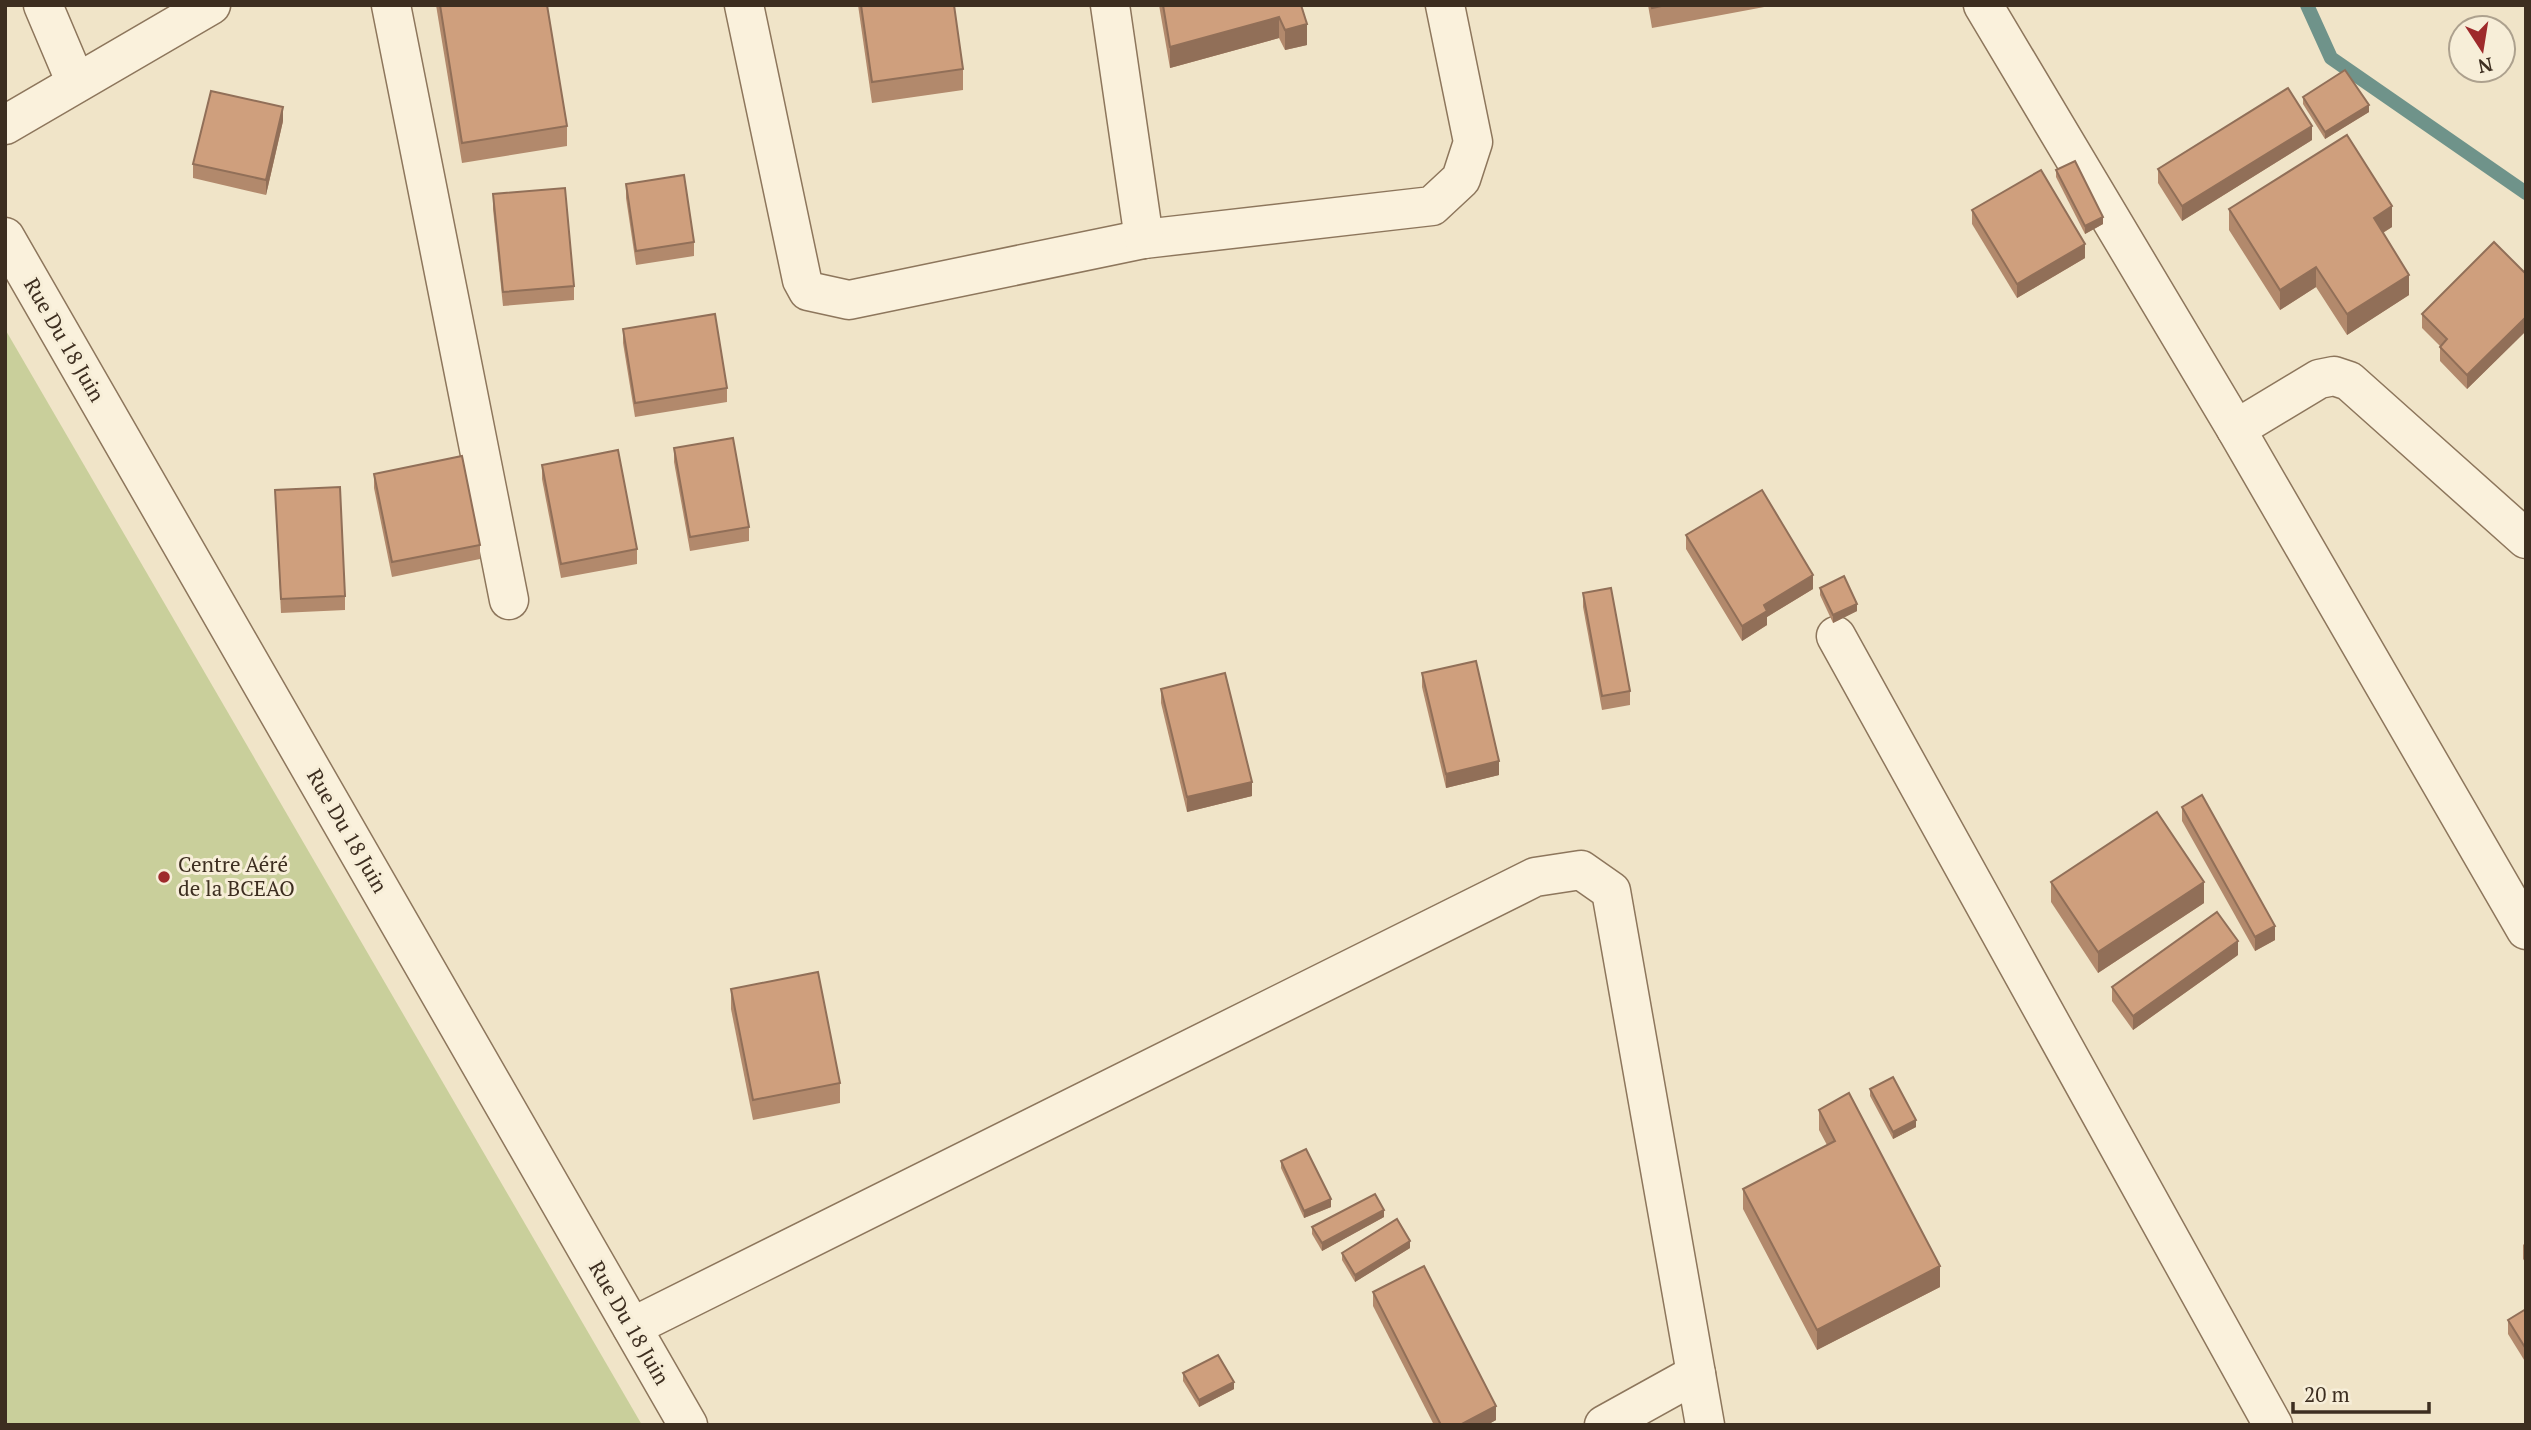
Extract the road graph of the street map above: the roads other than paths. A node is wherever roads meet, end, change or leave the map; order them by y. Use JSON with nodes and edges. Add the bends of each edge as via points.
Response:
{"nodes":[{"id":1,"x":43,"y":5,"type":"edge"},
{"id":2,"x":211,"y":5,"type":"edge"},
{"id":3,"x":391,"y":5,"type":"edge"},
{"id":4,"x":744,"y":5,"type":"edge"},
{"id":5,"x":1110,"y":5,"type":"edge"},
{"id":6,"x":1445,"y":5,"type":"edge"},
{"id":7,"x":1983,"y":5,"type":"edge"},
{"id":8,"x":76,"y":83,"type":"junction"},
{"id":9,"x":5,"y":125,"type":"edge"},
{"id":10,"x":5,"y":237,"type":"edge"},
{"id":11,"x":1144,"y":239,"type":"junction"},
{"id":12,"x":2236,"y":429,"type":"junction"},
{"id":13,"x":2526,"y":540,"type":"edge"},
{"id":14,"x":509,"y":600,"type":"dead end"},
{"id":15,"x":1836,"y":636,"type":"dead end"},
{"id":16,"x":2526,"y":930,"type":"edge"},
{"id":17,"x":632,"y":1327,"type":"junction"},
{"id":18,"x":1696,"y":1374,"type":"junction"},
{"id":19,"x":688,"y":1425,"type":"edge"},
{"id":20,"x":1604,"y":1425,"type":"edge"},
{"id":21,"x":1704,"y":1425,"type":"edge"},
{"id":22,"x":2273,"y":1425,"type":"edge"}],
"edges":[{"from":1,"to":8,"type":"street"},
{"from":2,"to":8,"type":"street"},
{"from":3,"to":14,"type":"street"},
{"from":4,"to":11,"type":"street","via":[[802,281],[808,291],[849,300]]},
{"from":5,"to":11,"type":"street"},
{"from":6,"to":11,"type":"street","via":[[1473,142],[1461,179],[1432,206]]},
{"from":7,"to":12,"type":"street"},
{"from":8,"to":9,"type":"street"},
{"from":10,"to":17,"type":"street","name":"Rue Du 18 Juin"},
{"from":12,"to":13,"type":"street","via":[[2319,379],[2334,376],[2349,381]]},
{"from":12,"to":16,"type":"street"},
{"from":15,"to":22,"type":"street"},
{"from":17,"to":18,"type":"street","via":[[1535,877],[1581,870],[1611,891]]},
{"from":17,"to":19,"type":"street","name":"Rue Du 18 Juin"},
{"from":18,"to":20,"type":"street"},
{"from":18,"to":21,"type":"street"}]}
